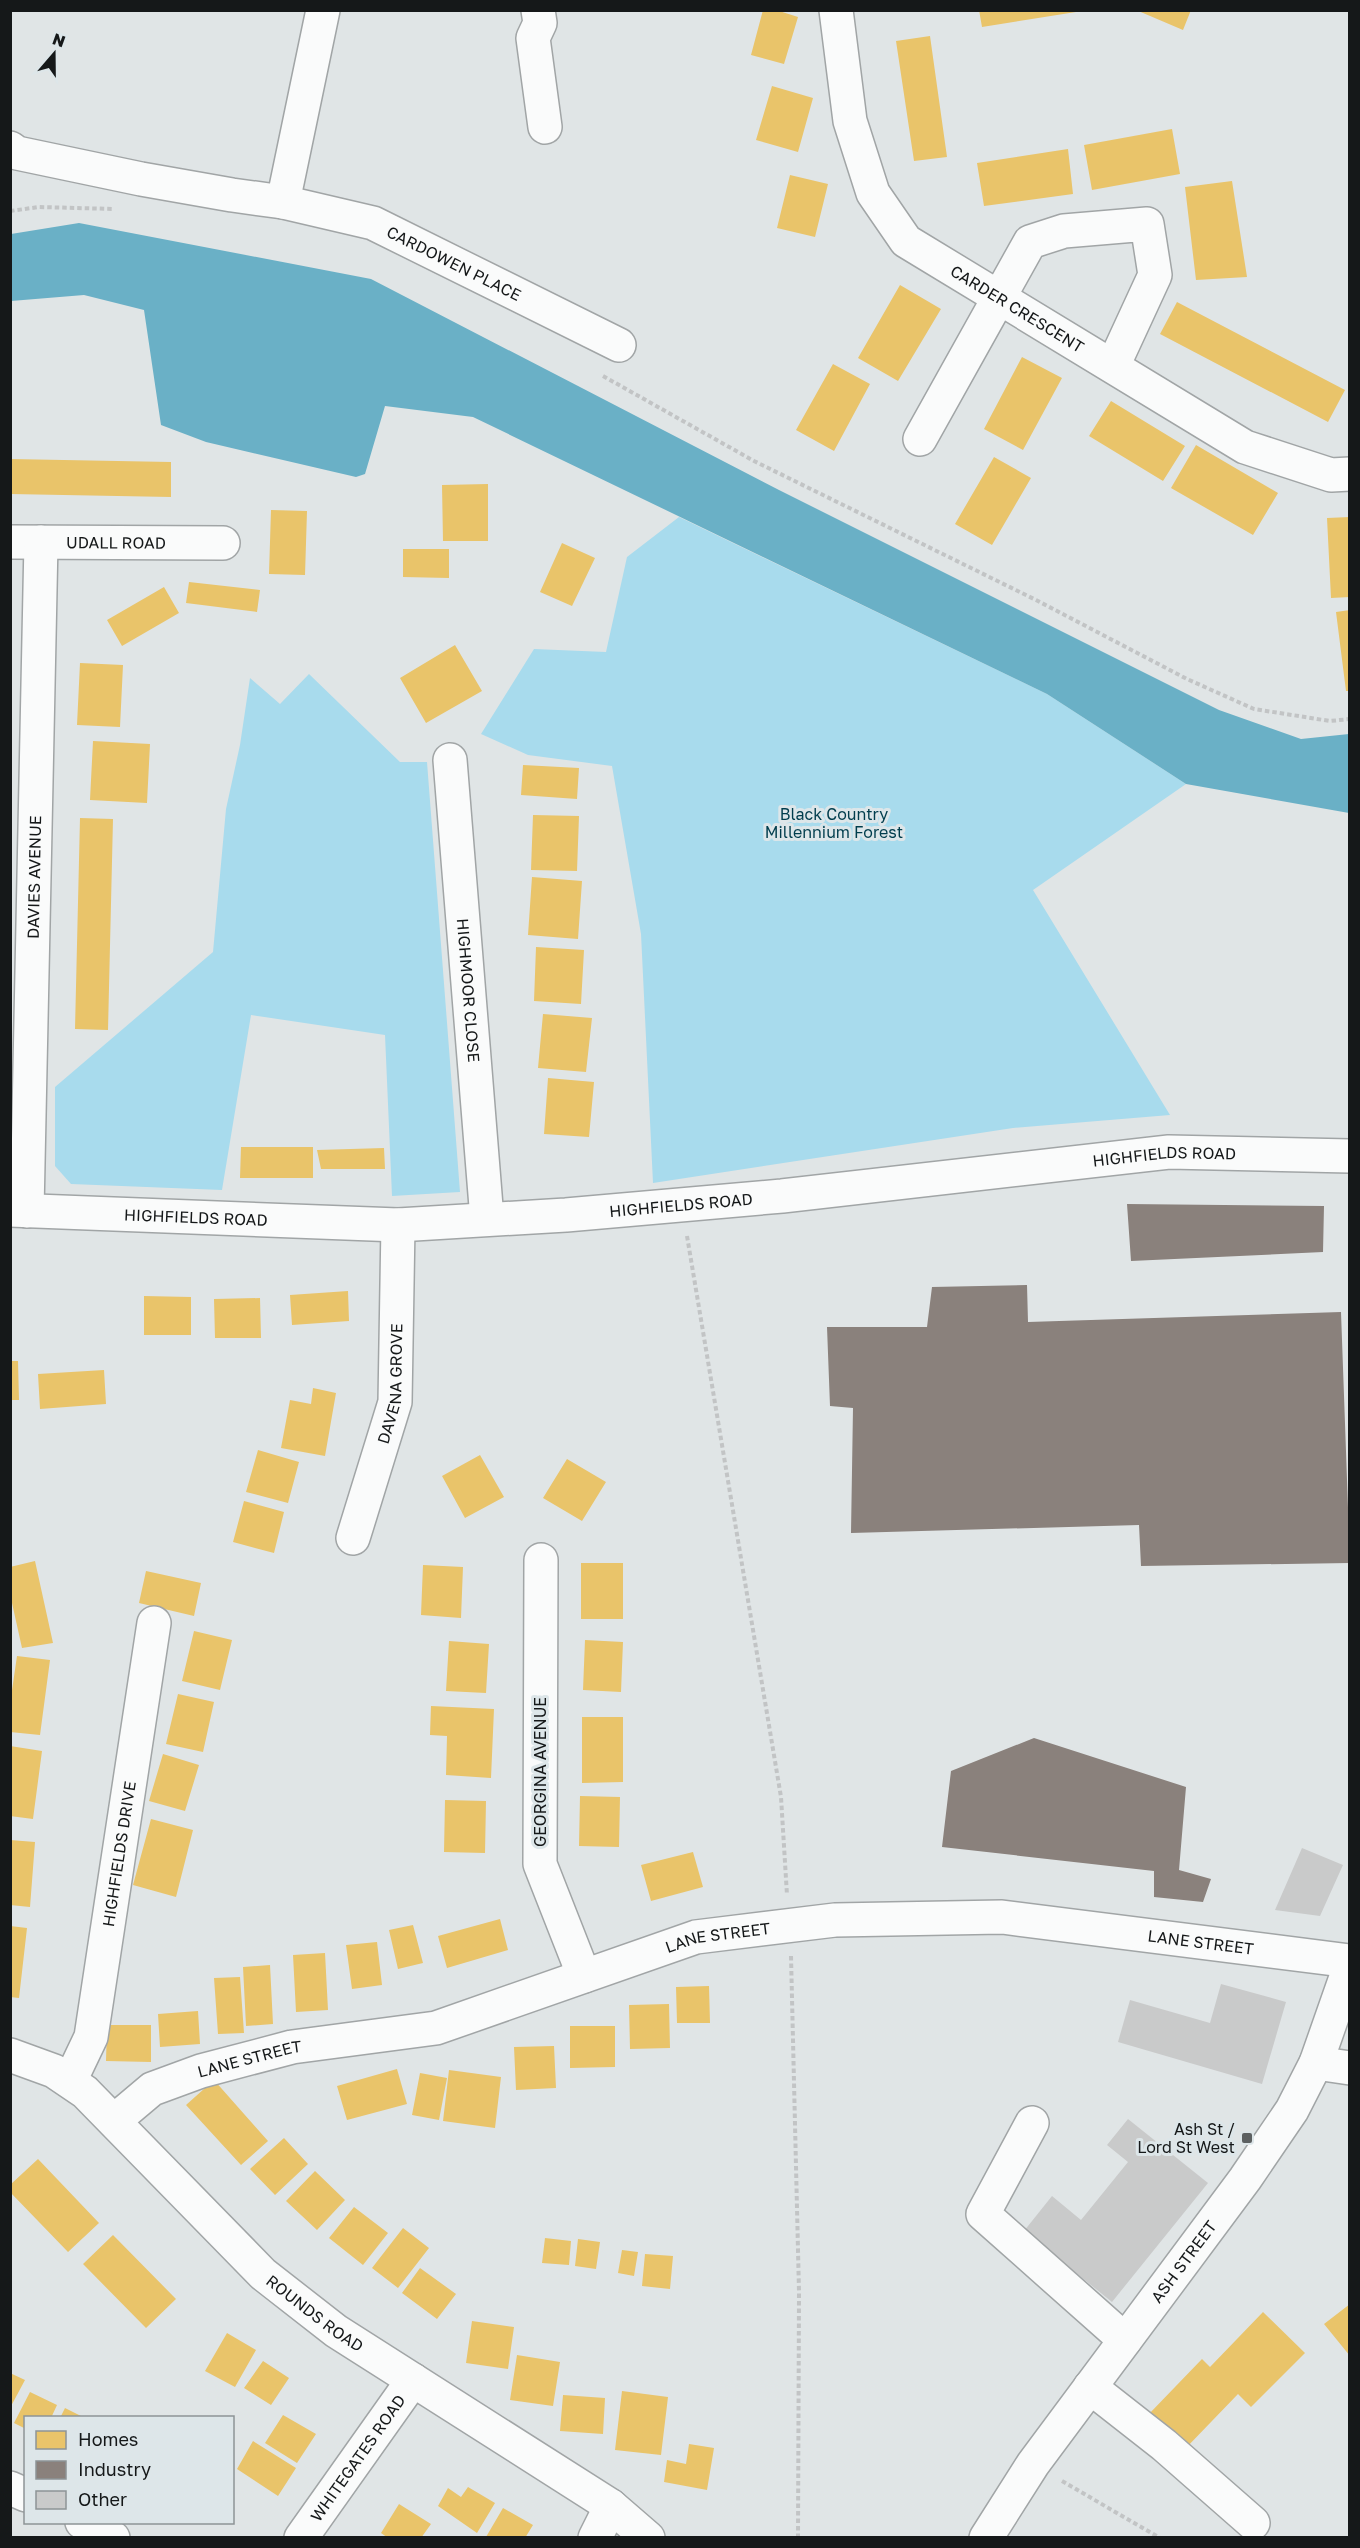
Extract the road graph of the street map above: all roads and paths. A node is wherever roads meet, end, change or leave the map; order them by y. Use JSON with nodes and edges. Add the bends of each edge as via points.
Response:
{"nodes":[{"id":1,"x":322,"y":10,"type":"edge"},
{"id":2,"x":836,"y":10,"type":"edge"},
{"id":3,"x":539,"y":17,"type":"edge"},
{"id":4,"x":544,"y":127,"type":"dead end"},
{"id":5,"x":10,"y":148,"type":"edge"},
{"id":6,"x":283,"y":201,"type":"junction"},
{"id":7,"x":116,"y":209,"type":"dead end"},
{"id":8,"x":10,"y":211,"type":"edge"},
{"id":9,"x":999,"y":297,"type":"junction"},
{"id":10,"x":619,"y":345,"type":"dead end"},
{"id":11,"x":1113,"y":366,"type":"junction"},
{"id":12,"x":597,"y":373,"type":"dead end"},
{"id":13,"x":920,"y":439,"type":"dead end"},
{"id":14,"x":1350,"y":474,"type":"edge"},
{"id":15,"x":26,"y":542,"type":"edge"},
{"id":16,"x":223,"y":543,"type":"dead end"},
{"id":17,"x":1350,"y":719,"type":"edge"},
{"id":18,"x":450,"y":760,"type":"dead end"},
{"id":19,"x":23,"y":800,"type":"edge"},
{"id":20,"x":1350,"y":1156,"type":"edge"},
{"id":21,"x":682,"y":1205,"type":"junction"},
{"id":22,"x":19,"y":1211,"type":"edge"},
{"id":23,"x":488,"y":1219,"type":"junction"},
{"id":24,"x":398,"y":1225,"type":"junction"},
{"id":25,"x":353,"y":1538,"type":"dead end"},
{"id":26,"x":541,"y":1560,"type":"dead end"},
{"id":27,"x":154,"y":1623,"type":"dead end"},
{"id":28,"x":788,"y":1904,"type":"dead end"},
{"id":29,"x":791,"y":1951,"type":"dead end"},
{"id":30,"x":1350,"y":1961,"type":"edge"},
{"id":31,"x":1350,"y":1966,"type":"edge"},
{"id":32,"x":584,"y":1976,"type":"junction"},
{"id":33,"x":10,"y":2055,"type":"edge"},
{"id":34,"x":1316,"y":2063,"type":"junction"},
{"id":35,"x":1350,"y":2068,"type":"edge"},
{"id":36,"x":70,"y":2080,"type":"junction"},
{"id":37,"x":114,"y":2121,"type":"junction"},
{"id":38,"x":1032,"y":2123,"type":"dead end"},
{"id":39,"x":1125,"y":2340,"type":"junction"},
{"id":40,"x":413,"y":2380,"type":"junction"},
{"id":41,"x":1090,"y":2387,"type":"junction"},
{"id":42,"x":1033,"y":2464,"type":"junction"},
{"id":43,"x":10,"y":2488,"type":"edge"},
{"id":44,"x":24,"y":2494,"type":"edge"},
{"id":45,"x":611,"y":2506,"type":"junction"},
{"id":46,"x":1252,"y":2523,"type":"dead end"},
{"id":47,"x":84,"y":2524,"type":"edge"},
{"id":48,"x":113,"y":2538,"type":"edge"},
{"id":49,"x":301,"y":2538,"type":"edge"},
{"id":50,"x":595,"y":2538,"type":"edge"},
{"id":51,"x":648,"y":2538,"type":"edge"},
{"id":52,"x":798,"y":2538,"type":"edge"},
{"id":53,"x":986,"y":2538,"type":"edge"},
{"id":54,"x":1160,"y":2538,"type":"edge"}],
"edges":[{"from":1,"to":6,"type":"street"},
{"from":2,"to":9,"type":"street","name":"CARDER CRESCENT","via":[[850,121],[873,193],[906,241]]},
{"from":3,"to":4,"type":"street","via":[[533,38]]},
{"from":5,"to":6,"type":"street","name":"CARDOWEN PLACE","via":[[16,153],[141,179]]},
{"from":6,"to":10,"type":"street","name":"CARDOWEN PLACE","via":[[373,223]]},
{"from":7,"to":8,"type":"path","via":[[39,207]]},
{"from":9,"to":11,"type":"street","name":"CARDER CRESCENT"},
{"from":9,"to":11,"type":"street","via":[[1030,242],[1064,231],[1147,224],[1155,275]]},
{"from":9,"to":13,"type":"street"},
{"from":11,"to":14,"type":"street","name":"CARDER CRESCENT","via":[[1245,447],[1331,475]]},
{"from":12,"to":17,"type":"path","via":[[754,461],[1187,679],[1254,709],[1330,721]]},
{"from":15,"to":16,"type":"street","name":"UDALL ROAD"},
{"from":15,"to":19,"type":"street","name":"DAVIES AVENUE"},
{"from":18,"to":23,"type":"street","name":"HIGHMOOR CLOSE"},
{"from":19,"to":22,"type":"street","name":"DAVIES AVENUE"},
{"from":20,"to":21,"type":"street","name":"HIGHFIELDS ROAD","via":[[1169,1152]]},
{"from":21,"to":23,"type":"street","name":"HIGHFIELDS ROAD"},
{"from":21,"to":28,"type":"path","via":[[781,1797]]},
{"from":22,"to":24,"type":"street","name":"HIGHFIELDS ROAD"},
{"from":23,"to":24,"type":"street","name":"HIGHFIELDS ROAD"},
{"from":24,"to":25,"type":"street","name":"DAVENA GROVE","via":[[394,1402]]},
{"from":26,"to":32,"type":"street","name":"GEORGINA AVENUE","via":[[540,1864]]},
{"from":27,"to":36,"type":"street","name":"HIGHFIELDS DRIVE","via":[[91,2037]]},
{"from":29,"to":52,"type":"path","via":[[799,2292]]},
{"from":30,"to":32,"type":"street","name":"LANE STREET","via":[[1002,1917],[847,1919],[696,1937]]},
{"from":31,"to":34,"type":"street","name":"ASH STREET"},
{"from":32,"to":37,"type":"street","name":"LANE STREET","via":[[436,2028],[292,2047],[201,2071],[152,2089]]},
{"from":33,"to":36,"type":"street","name":"ROUNDS ROAD"},
{"from":34,"to":35,"type":"street"},
{"from":34,"to":39,"type":"street","name":"ASH STREET","via":[[1292,2110]]},
{"from":36,"to":37,"type":"street","name":"ROUNDS ROAD"},
{"from":37,"to":40,"type":"street","name":"ROUNDS ROAD","via":[[263,2274],[336,2331]]},
{"from":38,"to":39,"type":"street","via":[[983,2214]]},
{"from":39,"to":41,"type":"street","name":"ASH STREET"},
{"from":40,"to":45,"type":"street","name":"ROUNDS ROAD"},
{"from":40,"to":49,"type":"street","name":"WHITEGATES ROAD"},
{"from":41,"to":42,"type":"street","name":"ASH STREET"},
{"from":41,"to":46,"type":"street","via":[[1164,2445]]},
{"from":42,"to":53,"type":"street","name":"ASH STREET"},
{"from":42,"to":54,"type":"path"},
{"from":43,"to":44,"type":"street"},
{"from":45,"to":50,"type":"street"},
{"from":45,"to":51,"type":"street","name":"ROUNDS ROAD"},
{"from":47,"to":48,"type":"street"}]}
